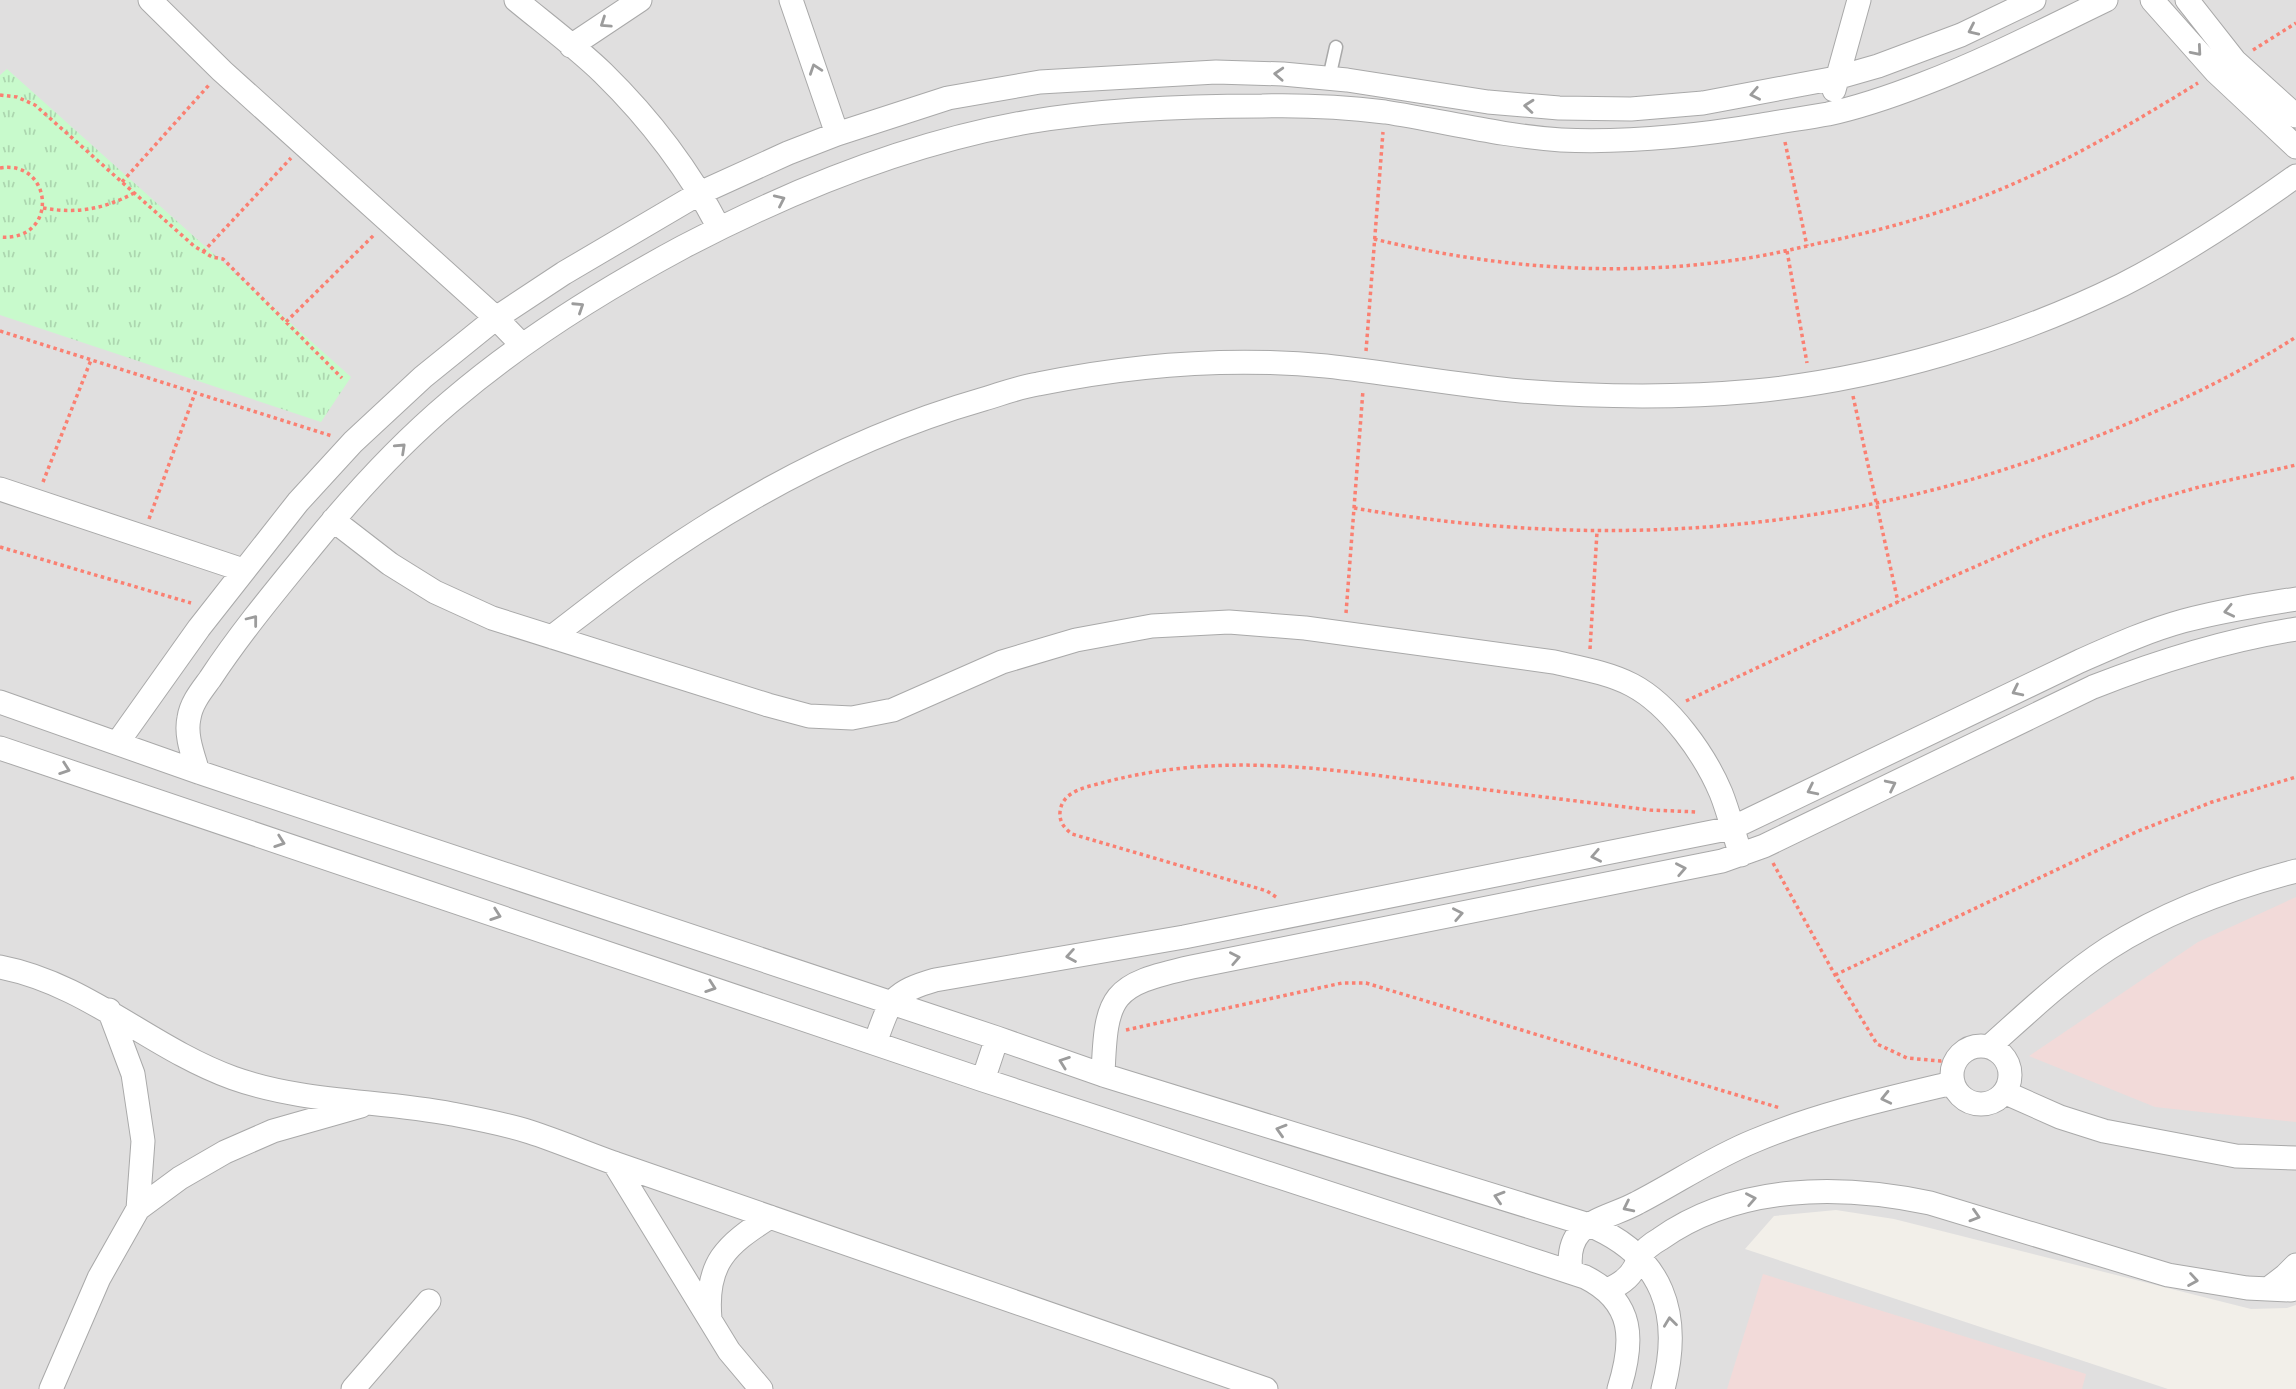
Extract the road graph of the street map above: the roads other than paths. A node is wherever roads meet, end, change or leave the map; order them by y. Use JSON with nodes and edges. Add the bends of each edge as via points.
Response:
{"nodes":[{"id":1,"x":150,"y":0,"type":"edge"},
{"id":2,"x":516,"y":0,"type":"edge"},
{"id":3,"x":639,"y":0,"type":"edge"},
{"id":4,"x":791,"y":0,"type":"edge"},
{"id":5,"x":1859,"y":0,"type":"edge"},
{"id":6,"x":2034,"y":0,"type":"edge"},
{"id":7,"x":2106,"y":0,"type":"edge"},
{"id":8,"x":2152,"y":0,"type":"edge"},
{"id":9,"x":2187,"y":0,"type":"edge"},
{"id":10,"x":571,"y":46,"type":"junction"},
{"id":11,"x":1336,"y":47,"type":"dead end"},
{"id":12,"x":2225,"y":66,"type":"junction"},
{"id":13,"x":1329,"y":78,"type":"junction"},
{"id":14,"x":1836,"y":78,"type":"junction"},
{"id":15,"x":1829,"y":114,"type":"junction"},
{"id":16,"x":2296,"y":116,"type":"edge"},
{"id":17,"x":837,"y":134,"type":"junction"},
{"id":18,"x":2296,"y":147,"type":"edge"},
{"id":19,"x":2296,"y":176,"type":"edge"},
{"id":20,"x":700,"y":193,"type":"junction"},
{"id":21,"x":719,"y":228,"type":"junction"},
{"id":22,"x":496,"y":318,"type":"junction"},
{"id":23,"x":522,"y":345,"type":"junction"},
{"id":24,"x":0,"y":489,"type":"edge"},
{"id":25,"x":333,"y":520,"type":"junction"},
{"id":26,"x":243,"y":570,"type":"junction"},
{"id":27,"x":2296,"y":599,"type":"edge"},
{"id":28,"x":199,"y":628,"type":"junction"},
{"id":29,"x":2296,"y":629,"type":"edge"},
{"id":30,"x":552,"y":637,"type":"junction"},
{"id":31,"x":231,"y":648,"type":"junction"},
{"id":32,"x":0,"y":702,"type":"edge"},
{"id":33,"x":118,"y":742,"type":"junction"},
{"id":34,"x":0,"y":748,"type":"edge"},
{"id":35,"x":198,"y":772,"type":"junction"},
{"id":36,"x":1729,"y":821,"type":"junction"},
{"id":37,"x":1741,"y":855,"type":"junction"},
{"id":38,"x":2296,"y":871,"type":"edge"},
{"id":39,"x":1184,"y":937,"type":"junction"},
{"id":40,"x":1138,"y":945,"type":"junction"},
{"id":41,"x":0,"y":967,"type":"edge"},
{"id":42,"x":1192,"y":967,"type":"junction"},
{"id":43,"x":1145,"y":979,"type":"junction"},
{"id":44,"x":890,"y":1002,"type":"junction"},
{"id":45,"x":108,"y":1010,"type":"junction"},
{"id":46,"x":997,"y":1038,"type":"junction"},
{"id":47,"x":875,"y":1043,"type":"junction"},
{"id":48,"x":1989,"y":1046,"type":"junction"},
{"id":49,"x":1102,"y":1075,"type":"junction"},
{"id":50,"x":983,"y":1080,"type":"junction"},
{"id":51,"x":1952,"y":1083,"type":"junction"},
{"id":52,"x":2006,"y":1093,"type":"junction"},
{"id":53,"x":374,"y":1102,"type":"junction"},
{"id":54,"x":2296,"y":1158,"type":"edge"},
{"id":55,"x":614,"y":1163,"type":"junction"},
{"id":56,"x":138,"y":1209,"type":"junction"},
{"id":57,"x":770,"y":1217,"type":"junction"},
{"id":58,"x":1588,"y":1225,"type":"junction"},
{"id":59,"x":1639,"y":1257,"type":"junction"},
{"id":60,"x":2296,"y":1265,"type":"edge"},
{"id":61,"x":1571,"y":1272,"type":"junction"},
{"id":62,"x":2296,"y":1288,"type":"edge"},
{"id":63,"x":2268,"y":1289,"type":"junction"},
{"id":64,"x":1607,"y":1290,"type":"junction"},
{"id":65,"x":429,"y":1301,"type":"dead end"},
{"id":66,"x":710,"y":1319,"type":"junction"},
{"id":67,"x":51,"y":1389,"type":"edge"},
{"id":68,"x":353,"y":1389,"type":"edge"},
{"id":69,"x":761,"y":1389,"type":"edge"},
{"id":70,"x":1266,"y":1389,"type":"edge"},
{"id":71,"x":1619,"y":1389,"type":"edge"},
{"id":72,"x":1662,"y":1389,"type":"edge"}],
"edges":[{"from":1,"to":22,"type":"street","via":[[222,71]]},
{"from":2,"to":10,"type":"street"},
{"from":3,"to":10,"type":"street","one_way":true},
{"from":17,"to":4,"type":"street","one_way":true},
{"from":5,"to":14,"type":"street"},
{"from":6,"to":14,"type":"street","one_way":true,"via":[[1930,48]]},
{"from":7,"to":15,"type":"street","via":[[1965,68]]},
{"from":8,"to":12,"type":"street","one_way":true},
{"from":9,"to":12,"type":"street"},
{"from":10,"to":20,"type":"street","via":[[646,119]]},
{"from":11,"to":13,"type":"lane"},
{"from":12,"to":16,"type":"street"},
{"from":12,"to":18,"type":"street"},
{"from":14,"to":13,"type":"street","one_way":true,"via":[[1703,103],[1631,109],[1488,102]]},
{"from":13,"to":17,"type":"street","one_way":true,"via":[[1216,72],[1040,82],[948,99]]},
{"from":14,"to":15,"type":"street"},
{"from":21,"to":15,"type":"street","one_way":true,"via":[[872,162],[1026,122],[1105,111],[1343,108],[1486,132],[1561,139],[1706,134]]},
{"from":17,"to":20,"type":"street"},
{"from":19,"to":30,"type":"street","via":[[2205,238],[2121,285],[2033,324],[1955,350],[1811,383],[1650,396],[1521,391],[1322,366],[1229,362],[1135,368],[1035,384],[937,412],[833,457],[741,506],[642,569]]},
{"from":20,"to":21,"type":"street"},
{"from":20,"to":22,"type":"street"},
{"from":23,"to":21,"type":"street","one_way":true,"via":[[584,303]]},
{"from":22,"to":23,"type":"street"},
{"from":22,"to":26,"type":"street","via":[[353,442]]},
{"from":25,"to":23,"type":"street","one_way":true,"via":[[389,458]]},
{"from":24,"to":26,"type":"street"},
{"from":25,"to":30,"type":"street","via":[[435,592],[492,618]]},
{"from":31,"to":25,"type":"street","one_way":true},
{"from":26,"to":28,"type":"street"},
{"from":27,"to":36,"type":"street","one_way":true,"via":[[2234,609],[2130,639]]},
{"from":28,"to":31,"type":"street"},
{"from":28,"to":33,"type":"street"},
{"from":37,"to":29,"type":"street","one_way":true,"via":[[2094,687],[2191,652]]},
{"from":30,"to":36,"type":"street","via":[[768,705],[809,716],[852,718],[893,710],[1002,662],[1063,643],[1152,626],[1229,622],[1305,628],[1554,662],[1633,686],[1666,710],[1710,771]]},
{"from":31,"to":35,"type":"street","via":[[189,718]]},
{"from":32,"to":33,"type":"street"},
{"from":33,"to":35,"type":"street"},
{"from":34,"to":47,"type":"street","one_way":true},
{"from":35,"to":44,"type":"street"},
{"from":36,"to":37,"type":"street"},
{"from":36,"to":39,"type":"street","one_way":true},
{"from":42,"to":37,"type":"street","one_way":true},
{"from":38,"to":48,"type":"street","via":[[2216,894],[2160,919],[2098,956]]},
{"from":39,"to":40,"type":"street"},
{"from":39,"to":42,"type":"street","via":[[1184,956]]},
{"from":40,"to":43,"type":"street","via":[[1147,957]]},
{"from":40,"to":44,"type":"street","one_way":true,"via":[[935,980]]},
{"from":41,"to":45,"type":"street","via":[[63,986]]},
{"from":42,"to":43,"type":"street"},
{"from":43,"to":49,"type":"street","via":[[1132,985],[1112,1006],[1104,1034]]},
{"from":44,"to":46,"type":"street"},
{"from":44,"to":47,"type":"street"},
{"from":45,"to":53,"type":"street","via":[[168,1049],[234,1078],[303,1096]]},
{"from":45,"to":56,"type":"street","via":[[133,1074],[143,1141]]},
{"from":49,"to":46,"type":"street","one_way":true},
{"from":46,"to":50,"type":"street"},
{"from":47,"to":50,"type":"street"},
{"from":48,"to":51,"type":"street","via":[[1976,1046],[1956,1058]]},
{"from":48,"to":52,"type":"street","via":[[2006,1060],[2010,1071]]},
{"from":58,"to":49,"type":"street","one_way":true},
{"from":50,"to":61,"type":"street"},
{"from":51,"to":52,"type":"street","via":[[1969,1103],[1983,1105]]},
{"from":51,"to":58,"type":"street","one_way":true,"via":[[1812,1118],[1753,1141]]},
{"from":52,"to":54,"type":"street","via":[[2104,1131],[2236,1156]]},
{"from":53,"to":55,"type":"street","via":[[528,1131]]},
{"from":53,"to":56,"type":"street","via":[[273,1132],[225,1152]]},
{"from":55,"to":57,"type":"street"},
{"from":55,"to":66,"type":"street"},
{"from":56,"to":67,"type":"street","via":[[99,1278]]},
{"from":57,"to":66,"type":"street","via":[[733,1242],[720,1258],[708,1298]]},
{"from":57,"to":70,"type":"street"},
{"from":58,"to":59,"type":"street","via":[[1624,1243]]},
{"from":58,"to":61,"type":"street","via":[[1572,1245]]},
{"from":59,"to":63,"type":"street","one_way":true,"via":[[1686,1222],[1746,1199],[1852,1191],[1930,1203],[2168,1276]]},
{"from":59,"to":64,"type":"street","via":[[1628,1278]]},
{"from":72,"to":59,"type":"street","one_way":true,"via":[[1672,1340],[1668,1310],[1657,1282]]},
{"from":60,"to":63,"type":"street"},
{"from":61,"to":64,"type":"street"},
{"from":62,"to":63,"type":"street"},
{"from":64,"to":71,"type":"street","via":[[1626,1320],[1629,1342]]},
{"from":65,"to":68,"type":"street"},
{"from":66,"to":69,"type":"street"}]}
